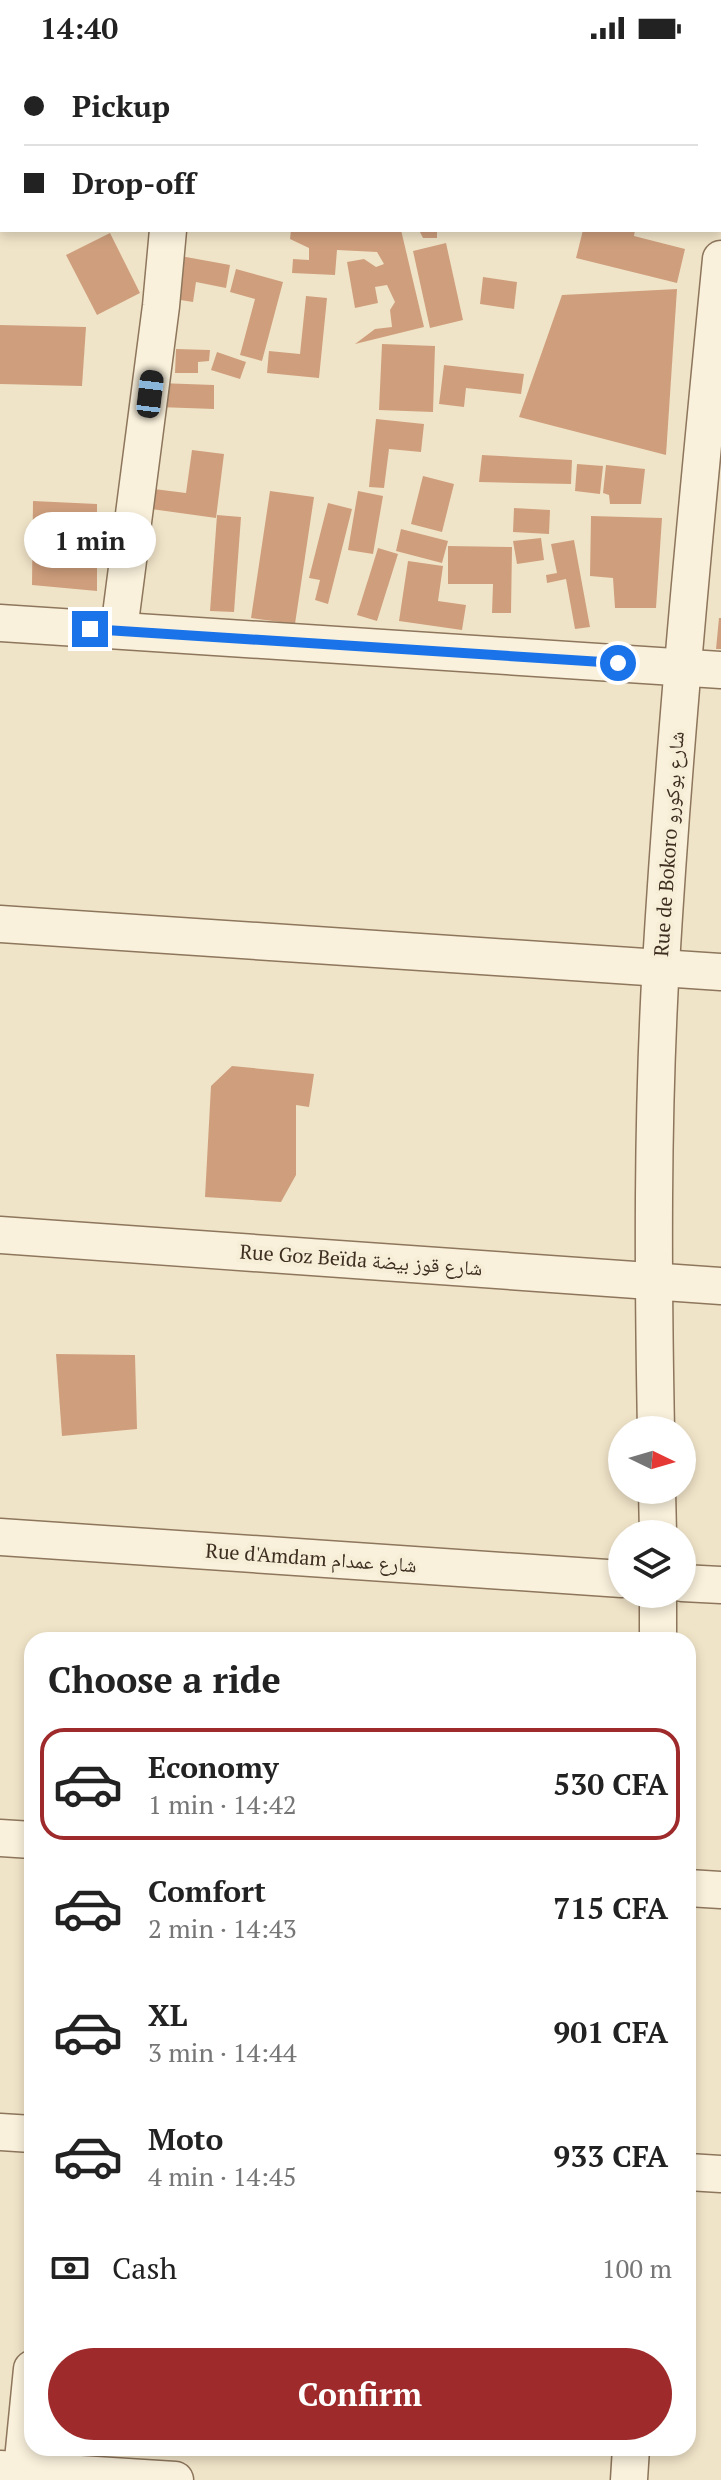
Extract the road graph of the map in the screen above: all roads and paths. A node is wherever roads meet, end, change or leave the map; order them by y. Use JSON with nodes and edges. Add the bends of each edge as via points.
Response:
{"nodes":[{"id":1,"x":168,"y":232,"type":"edge"},
{"id":2,"x":721,"y":259,"type":"edge"},
{"id":3,"x":0,"y":623,"type":"edge"},
{"id":4,"x":119,"y":630,"type":"junction"},
{"id":5,"x":681,"y":667,"type":"junction"},
{"id":6,"x":721,"y":670,"type":"edge"},
{"id":7,"x":0,"y":924,"type":"edge"},
{"id":8,"x":661,"y":968,"type":"junction"},
{"id":9,"x":721,"y":972,"type":"edge"},
{"id":10,"x":0,"y":1235,"type":"edge"},
{"id":11,"x":653,"y":1281,"type":"junction"},
{"id":12,"x":721,"y":1286,"type":"edge"},
{"id":13,"x":656,"y":1416,"type":"edge"},
{"id":14,"x":0,"y":1537,"type":"edge"},
{"id":15,"x":608,"y":1578,"type":"edge"},
{"id":16,"x":696,"y":1584,"type":"edge"},
{"id":17,"x":721,"y":1585,"type":"edge"},
{"id":18,"x":658,"y":1608,"type":"edge"},
{"id":19,"x":658,"y":1632,"type":"edge"},
{"id":20,"x":0,"y":1838,"type":"edge"},
{"id":21,"x":24,"y":1840,"type":"edge"},
{"id":22,"x":696,"y":1888,"type":"edge"},
{"id":23,"x":721,"y":1890,"type":"edge"},
{"id":24,"x":0,"y":2132,"type":"edge"},
{"id":25,"x":24,"y":2134,"type":"edge"},
{"id":26,"x":696,"y":2172,"type":"edge"},
{"id":27,"x":721,"y":2174,"type":"edge"},
{"id":28,"x":24,"y":2415,"type":"edge"},
{"id":29,"x":630,"y":2456,"type":"edge"},
{"id":30,"x":14,"y":2473,"type":"edge"},
{"id":31,"x":175,"y":2480,"type":"edge"},
{"id":32,"x":629,"y":2480,"type":"edge"}],
"edges":[{"from":1,"to":4,"type":"street"},
{"from":2,"to":5,"type":"street","name":"Rue de Bokoro شارع بوكورو"},
{"from":3,"to":4,"type":"street"},
{"from":4,"to":5,"type":"street"},
{"from":5,"to":6,"type":"street"},
{"from":5,"to":8,"type":"street","name":"Rue de Bokoro شارع بوكورو"},
{"from":7,"to":8,"type":"street"},
{"from":8,"to":9,"type":"street"},
{"from":8,"to":11,"type":"street","name":"Rue de Bokoro شارع بوكورو"},
{"from":10,"to":11,"type":"street","name":"Rue Goz Beïda شارع قوز بيضة"},
{"from":11,"to":12,"type":"street","name":"Rue Goz Beïda شارع قوز بيضة"},
{"from":11,"to":13,"type":"street","name":"Rue de Bokoro شارع بوكورو"},
{"from":14,"to":15,"type":"street","name":"Rue d'Amdam شارع عمدام"},
{"from":16,"to":17,"type":"street"},
{"from":18,"to":19,"type":"street"},
{"from":20,"to":21,"type":"street"},
{"from":22,"to":23,"type":"street"},
{"from":24,"to":25,"type":"street"},
{"from":26,"to":27,"type":"street"},
{"from":28,"to":30,"type":"street"},
{"from":29,"to":32,"type":"street"},
{"from":30,"to":31,"type":"street"}]}
